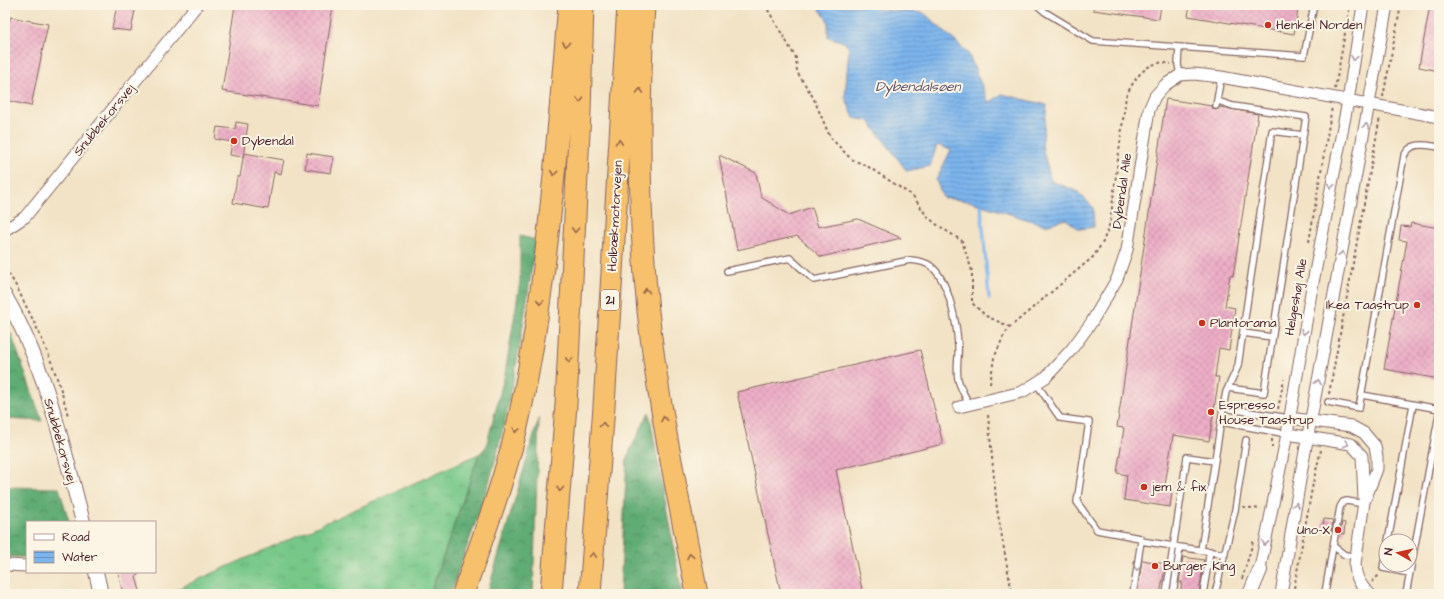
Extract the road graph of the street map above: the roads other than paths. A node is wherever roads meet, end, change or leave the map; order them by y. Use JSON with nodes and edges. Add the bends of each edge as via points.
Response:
{"nodes":[{"id":1,"x":197,"y":5,"type":"edge"},
{"id":2,"x":570,"y":5,"type":"edge"},
{"id":3,"x":583,"y":5,"type":"edge"},
{"id":4,"x":628,"y":5,"type":"edge"},
{"id":5,"x":644,"y":5,"type":"edge"},
{"id":6,"x":1037,"y":5,"type":"edge"},
{"id":7,"x":1314,"y":5,"type":"edge"},
{"id":8,"x":1363,"y":5,"type":"edge"},
{"id":9,"x":1388,"y":5,"type":"edge"},
{"id":10,"x":1179,"y":47,"type":"junction"},
{"id":11,"x":1179,"y":69,"type":"junction"},
{"id":12,"x":1221,"y":77,"type":"junction"},
{"id":13,"x":1348,"y":101,"type":"junction"},
{"id":14,"x":1370,"y":105,"type":"junction"},
{"id":15,"x":1439,"y":117,"type":"edge"},
{"id":16,"x":1303,"y":135,"type":"junction"},
{"id":17,"x":1439,"y":147,"type":"edge"},
{"id":18,"x":5,"y":230,"type":"edge"},
{"id":19,"x":727,"y":271,"type":"dead end"},
{"id":20,"x":5,"y":296,"type":"edge"},
{"id":21,"x":1243,"y":333,"type":"junction"},
{"id":22,"x":1272,"y":337,"type":"junction"},
{"id":23,"x":1036,"y":383,"type":"junction"},
{"id":24,"x":1228,"y":388,"type":"junction"},
{"id":25,"x":1362,"y":395,"type":"junction"},
{"id":26,"x":1328,"y":402,"type":"road end"},
{"id":27,"x":964,"y":405,"type":"joint"},
{"id":28,"x":1413,"y":405,"type":"junction"},
{"id":29,"x":1223,"y":408,"type":"junction"},
{"id":30,"x":1439,"y":409,"type":"edge"},
{"id":31,"x":1439,"y":414,"type":"edge"},
{"id":32,"x":1289,"y":418,"type":"junction"},
{"id":33,"x":1311,"y":420,"type":"junction"},
{"id":34,"x":1221,"y":422,"type":"junction"},
{"id":35,"x":1287,"y":434,"type":"junction"},
{"id":36,"x":1308,"y":437,"type":"junction"},
{"id":37,"x":1246,"y":440,"type":"dead end"},
{"id":38,"x":1215,"y":461,"type":"junction"},
{"id":39,"x":1364,"y":503,"type":"junction"},
{"id":40,"x":83,"y":521,"type":"edge"},
{"id":41,"x":1389,"y":533,"type":"edge"},
{"id":42,"x":1417,"y":533,"type":"edge"},
{"id":43,"x":1141,"y":541,"type":"junction"},
{"id":44,"x":1173,"y":546,"type":"junction"},
{"id":45,"x":1333,"y":546,"type":"junction"},
{"id":46,"x":1180,"y":547,"type":"junction"},
{"id":47,"x":1201,"y":550,"type":"junction"},
{"id":48,"x":1210,"y":551,"type":"junction"},
{"id":49,"x":1225,"y":554,"type":"junction"},
{"id":50,"x":1356,"y":556,"type":"junction"},
{"id":51,"x":5,"y":565,"type":"edge"},
{"id":52,"x":26,"y":566,"type":"edge"},
{"id":53,"x":1260,"y":570,"type":"junction"},
{"id":54,"x":96,"y":573,"type":"edge"},
{"id":55,"x":1410,"y":573,"type":"edge"},
{"id":56,"x":1325,"y":593,"type":"dead end"},
{"id":57,"x":101,"y":594,"type":"edge"},
{"id":58,"x":463,"y":594,"type":"edge"},
{"id":59,"x":551,"y":594,"type":"edge"},
{"id":60,"x":590,"y":594,"type":"edge"},
{"id":61,"x":697,"y":594,"type":"edge"},
{"id":62,"x":1133,"y":594,"type":"edge"},
{"id":63,"x":1166,"y":594,"type":"edge"},
{"id":64,"x":1173,"y":594,"type":"edge"},
{"id":65,"x":1203,"y":594,"type":"edge"},
{"id":66,"x":1215,"y":594,"type":"edge"},
{"id":67,"x":1250,"y":594,"type":"edge"},
{"id":68,"x":1255,"y":594,"type":"edge"},
{"id":69,"x":1281,"y":594,"type":"edge"},
{"id":70,"x":1370,"y":594,"type":"edge"},
{"id":71,"x":1406,"y":594,"type":"edge"}],
"edges":[{"from":1,"to":18,"type":"street","name":"Snubbekorsvej","via":[[25,217]]},
{"from":2,"to":58,"type":"highway","one_way":true,"via":[[548,247],[528,376],[502,483]]},
{"from":3,"to":59,"type":"highway","one_way":true,"via":[[566,405]]},
{"from":60,"to":4,"type":"highway","name":"Holbækmotorvejen","number":"21","one_way":true},
{"from":61,"to":5,"type":"highway","one_way":true,"via":[[657,380],[648,310],[639,150]]},
{"from":6,"to":10,"type":"lane","via":[[1093,41]]},
{"from":7,"to":10,"type":"lane","via":[[1304,56]]},
{"from":8,"to":13,"type":"street","name":"Helgeshøj Alle","one_way":true},
{"from":9,"to":14,"type":"street"},
{"from":10,"to":11,"type":"lane"},
{"from":11,"to":12,"type":"street","via":[[1194,74]]},
{"from":11,"to":23,"type":"street","name":"Dybendal Alle","via":[[1155,96],[1149,110],[1127,250],[1117,279],[1091,323],[1071,350],[1046,377]]},
{"from":12,"to":13,"type":"street"},
{"from":12,"to":16,"type":"lane","via":[[1217,104],[1306,117]]},
{"from":13,"to":14,"type":"street"},
{"from":13,"to":32,"type":"street","name":"Helgeshøj Alle","one_way":true},
{"from":14,"to":15,"type":"street"},
{"from":33,"to":14,"type":"street","one_way":true},
{"from":16,"to":21,"type":"lane","via":[[1272,131]]},
{"from":16,"to":22,"type":"lane"},
{"from":17,"to":25,"type":"lane","via":[[1417,144],[1409,148],[1404,156]]},
{"from":19,"to":27,"type":"lane","via":[[790,258],[814,280],[910,260],[928,264],[934,268],[942,281],[951,304],[958,345],[958,378]]},
{"from":20,"to":40,"type":"street","name":"Snubbekorsvej","via":[[16,314],[38,364]]},
{"from":21,"to":22,"type":"lane"},
{"from":21,"to":24,"type":"lane","via":[[1238,366]]},
{"from":22,"to":24,"type":"lane","via":[[1264,393]]},
{"from":23,"to":27,"type":"street","name":"Dybendal Alle","via":[[1022,392]]},
{"from":23,"to":43,"type":"lane","via":[[1060,418],[1089,422],[1077,502],[1097,530],[1140,538]]},
{"from":24,"to":29,"type":"lane"},
{"from":25,"to":26,"type":"lane","via":[[1359,408]]},
{"from":25,"to":28,"type":"lane"},
{"from":28,"to":30,"type":"lane"},
{"from":28,"to":41,"type":"lane"},
{"from":29,"to":32,"type":"lane"},
{"from":29,"to":34,"type":"lane"},
{"from":31,"to":42,"type":"lane"},
{"from":32,"to":33,"type":"street"},
{"from":32,"to":35,"type":"street","name":"Helgeshøj Alle"},
{"from":33,"to":36,"type":"street"},
{"from":33,"to":39,"type":"street","via":[[1351,426],[1364,433],[1375,446],[1377,469]]},
{"from":34,"to":35,"type":"lane"},
{"from":34,"to":38,"type":"lane"},
{"from":35,"to":36,"type":"street"},
{"from":35,"to":53,"type":"street","name":"Helgeshøj Alle","one_way":true},
{"from":36,"to":39,"type":"street","one_way":true,"via":[[1351,444],[1362,456]]},
{"from":69,"to":36,"type":"street","one_way":true},
{"from":37,"to":49,"type":"lane","via":[[1236,506]]},
{"from":38,"to":44,"type":"lane","via":[[1187,456]]},
{"from":38,"to":47,"type":"lane"},
{"from":39,"to":45,"type":"lane","via":[[1347,501],[1340,506]]},
{"from":39,"to":50,"type":"street"},
{"from":43,"to":44,"type":"lane"},
{"from":43,"to":62,"type":"lane","one_way":true},
{"from":44,"to":46,"type":"lane"},
{"from":44,"to":63,"type":"lane"},
{"from":45,"to":50,"type":"lane","via":[[1345,555]]},
{"from":45,"to":56,"type":"lane"},
{"from":46,"to":47,"type":"lane"},
{"from":46,"to":64,"type":"lane"},
{"from":47,"to":48,"type":"lane"},
{"from":48,"to":49,"type":"lane"},
{"from":48,"to":65,"type":"lane"},
{"from":49,"to":66,"type":"lane"},
{"from":50,"to":70,"type":"street","via":[[1355,572],[1359,582]]},
{"from":51,"to":52,"type":"street"},
{"from":53,"to":67,"type":"street"},
{"from":53,"to":68,"type":"street","name":"Helgeshøj Alle"},
{"from":54,"to":57,"type":"street"},
{"from":55,"to":71,"type":"lane"}]}
